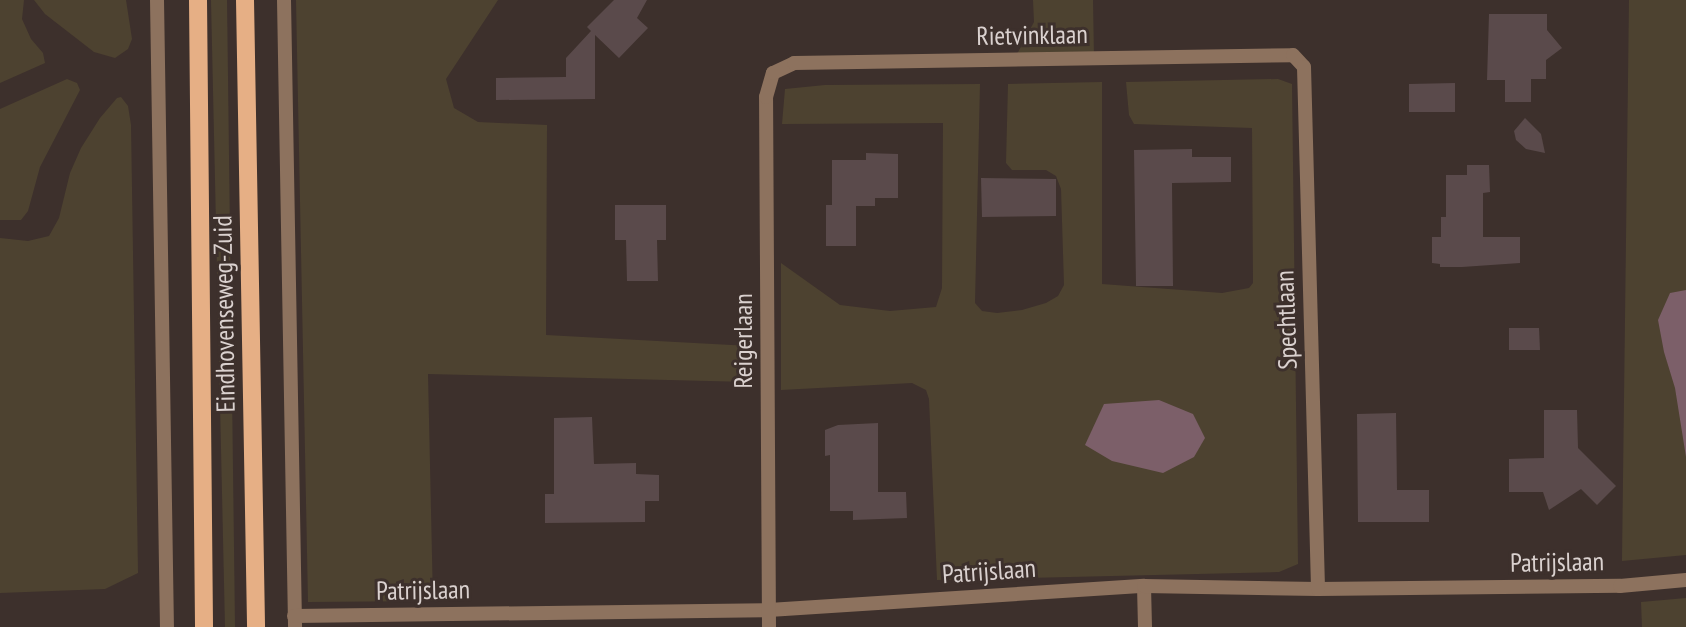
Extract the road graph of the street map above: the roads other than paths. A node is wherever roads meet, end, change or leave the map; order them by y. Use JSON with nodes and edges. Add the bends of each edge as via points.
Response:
{"nodes":[{"id":1,"x":157,"y":0,"type":"edge"},
{"id":2,"x":198,"y":0,"type":"edge"},
{"id":3,"x":244,"y":0,"type":"edge"},
{"id":4,"x":284,"y":0,"type":"edge"},
{"id":5,"x":1293,"y":55,"type":"joint"},
{"id":6,"x":773,"y":73,"type":"joint"},
{"id":7,"x":1686,"y":580,"type":"edge"},
{"id":8,"x":1144,"y":586,"type":"junction"},
{"id":9,"x":1318,"y":589,"type":"junction"},
{"id":10,"x":769,"y":610,"type":"junction"},
{"id":11,"x":295,"y":621,"type":"edge"},
{"id":12,"x":167,"y":627,"type":"edge"},
{"id":13,"x":204,"y":627,"type":"edge"},
{"id":14,"x":256,"y":627,"type":"edge"},
{"id":15,"x":769,"y":627,"type":"edge"},
{"id":16,"x":1144,"y":627,"type":"edge"}],
"edges":[{"from":1,"to":12,"type":"street"},
{"from":2,"to":13,"type":"main road","name":"Eindhovenseweg-Zuid"},
{"from":3,"to":14,"type":"main road","name":"Eindhovenseweg-Zuid"},
{"from":4,"to":11,"type":"street"},
{"from":5,"to":6,"type":"street","name":"Rietvinklaan","via":[[794,63]]},
{"from":5,"to":9,"type":"street","name":"Spechtlaan","via":[[1304,67]]},
{"from":6,"to":10,"type":"street","name":"Reigerlaan","via":[[766,97]]},
{"from":7,"to":9,"type":"street","name":"Patrijslaan","via":[[1620,586]]},
{"from":8,"to":9,"type":"street","name":"Patrijslaan"},
{"from":8,"to":10,"type":"street","name":"Patrijslaan"},
{"from":8,"to":16,"type":"street"},
{"from":10,"to":11,"type":"street","name":"Patrijslaan"},
{"from":10,"to":15,"type":"street","name":"Reigerlaan"}]}
